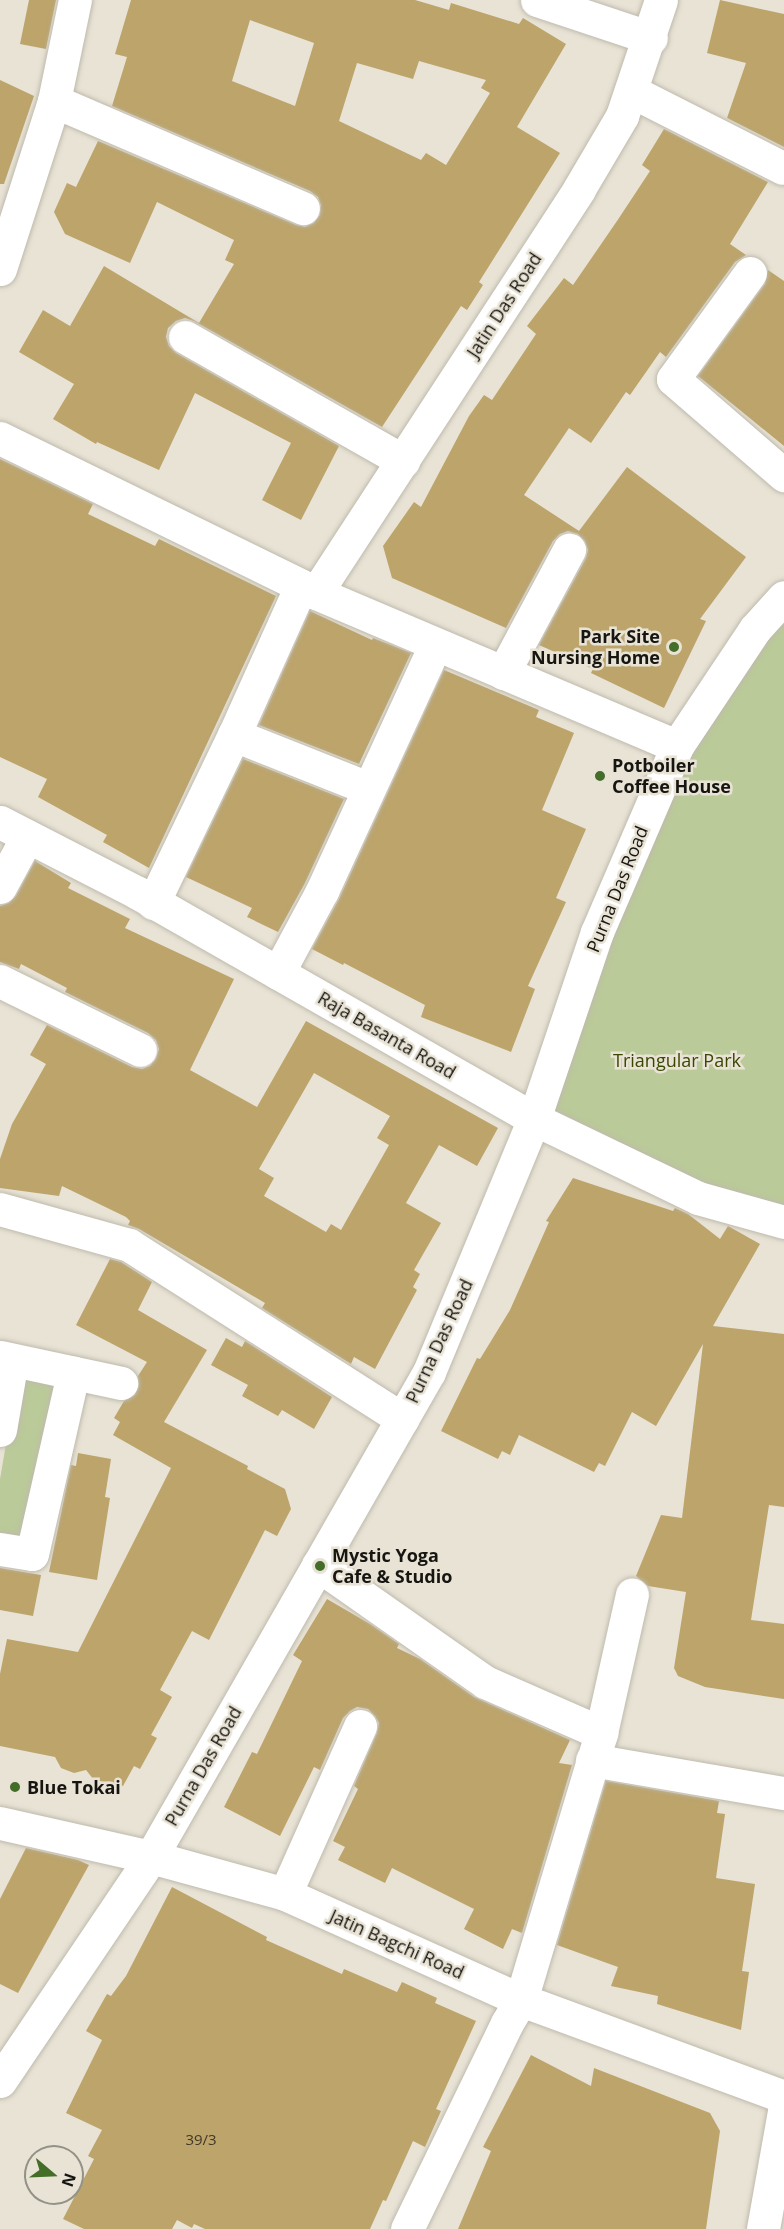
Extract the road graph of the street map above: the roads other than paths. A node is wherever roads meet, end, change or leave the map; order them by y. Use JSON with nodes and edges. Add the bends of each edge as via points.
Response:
{"nodes":[{"id":1,"x":75,"y":0,"type":"edge"},
{"id":2,"x":537,"y":0,"type":"edge"},
{"id":3,"x":661,"y":0,"type":"edge"},
{"id":4,"x":651,"y":38,"type":"junction"},
{"id":5,"x":631,"y":91,"type":"junction"},
{"id":6,"x":54,"y":101,"type":"junction"},
{"id":7,"x":783,"y":168,"type":"edge"},
{"id":8,"x":303,"y":208,"type":"dead end"},
{"id":9,"x":0,"y":269,"type":"edge"},
{"id":10,"x":750,"y":273,"type":"dead end"},
{"id":11,"x":185,"y":337,"type":"dead end"},
{"id":12,"x":0,"y":438,"type":"edge"},
{"id":13,"x":403,"y":461,"type":"junction"},
{"id":14,"x":784,"y":475,"type":"edge"},
{"id":15,"x":569,"y":550,"type":"dead end"},
{"id":16,"x":309,"y":590,"type":"junction"},
{"id":17,"x":784,"y":597,"type":"edge"},
{"id":18,"x":435,"y":645,"type":"junction"},
{"id":19,"x":503,"y":673,"type":"junction"},
{"id":20,"x":234,"y":735,"type":"junction"},
{"id":21,"x":677,"y":746,"type":"junction"},
{"id":22,"x":368,"y":788,"type":"junction"},
{"id":23,"x":13,"y":830,"type":"edge"},
{"id":24,"x":0,"y":887,"type":"edge"},
{"id":25,"x":153,"y":903,"type":"junction"},
{"id":26,"x":278,"y":973,"type":"junction"},
{"id":27,"x":0,"y":981,"type":"edge"},
{"id":28,"x":140,"y":1050,"type":"dead end"},
{"id":29,"x":534,"y":1119,"type":"junction"},
{"id":30,"x":0,"y":1209,"type":"edge"},
{"id":31,"x":784,"y":1221,"type":"edge"},
{"id":32,"x":6,"y":1359,"type":"edge"},
{"id":33,"x":73,"y":1373,"type":"junction"},
{"id":34,"x":122,"y":1383,"type":"dead end"},
{"id":35,"x":402,"y":1419,"type":"junction"},
{"id":36,"x":0,"y":1430,"type":"edge"},
{"id":37,"x":0,"y":1550,"type":"edge"},
{"id":38,"x":318,"y":1565,"type":"junction"},
{"id":39,"x":632,"y":1594,"type":"dead end"},
{"id":40,"x":360,"y":1726,"type":"dead end"},
{"id":41,"x":596,"y":1746,"type":"junction"},
{"id":42,"x":784,"y":1793,"type":"edge"},
{"id":43,"x":0,"y":1823,"type":"edge"},
{"id":44,"x":151,"y":1857,"type":"junction"},
{"id":45,"x":285,"y":1894,"type":"junction"},
{"id":46,"x":521,"y":2000,"type":"junction"},
{"id":47,"x":0,"y":2081,"type":"edge"},
{"id":48,"x":784,"y":2097,"type":"edge"},
{"id":49,"x":784,"y":2111,"type":"edge"},
{"id":50,"x":407,"y":2229,"type":"edge"},
{"id":51,"x":764,"y":2229,"type":"edge"}],
"edges":[{"from":1,"to":6,"type":"street"},
{"from":2,"to":4,"type":"street"},
{"from":3,"to":4,"type":"street","name":"Jatin Das Road"},
{"from":4,"to":5,"type":"street","name":"Jatin Das Road"},
{"from":5,"to":7,"type":"street"},
{"from":5,"to":13,"type":"street","name":"Jatin Das Road","via":[[622,116],[579,189]]},
{"from":6,"to":8,"type":"street"},
{"from":6,"to":9,"type":"street"},
{"from":10,"to":14,"type":"street","via":[[674,379]]},
{"from":11,"to":13,"type":"street"},
{"from":12,"to":16,"type":"street"},
{"from":13,"to":16,"type":"street","name":"Jatin Das Road"},
{"from":15,"to":19,"type":"street"},
{"from":16,"to":18,"type":"street"},
{"from":16,"to":20,"type":"street","name":"Jatin Das Road"},
{"from":17,"to":21,"type":"street","name":"Purna Das Road","via":[[755,629]]},
{"from":18,"to":19,"type":"street"},
{"from":18,"to":22,"type":"street"},
{"from":19,"to":21,"type":"street"},
{"from":20,"to":22,"type":"street"},
{"from":20,"to":25,"type":"street","name":"Jatin Das Road"},
{"from":21,"to":29,"type":"street","name":"Purna Das Road","via":[[597,932]]},
{"from":22,"to":26,"type":"street","via":[[322,891]]},
{"from":23,"to":24,"type":"street"},
{"from":23,"to":25,"type":"street","name":"Raja Basanta Road"},
{"from":25,"to":26,"type":"street","name":"Raja Basanta Road"},
{"from":26,"to":29,"type":"street","name":"Raja Basanta Road"},
{"from":27,"to":28,"type":"street"},
{"from":29,"to":31,"type":"street","name":"Raja Basanta Road","via":[[698,1198]]},
{"from":29,"to":35,"type":"street","name":"Purna Das Road","via":[[429,1372]]},
{"from":30,"to":35,"type":"street","via":[[129,1245]]},
{"from":32,"to":33,"type":"street"},
{"from":32,"to":36,"type":"street"},
{"from":33,"to":34,"type":"street"},
{"from":33,"to":37,"type":"street","via":[[32,1554]]},
{"from":35,"to":38,"type":"street","name":"Purna Das Road"},
{"from":38,"to":41,"type":"street","via":[[485,1682]]},
{"from":38,"to":44,"type":"street","name":"Purna Das Road"},
{"from":39,"to":41,"type":"street"},
{"from":40,"to":45,"type":"street"},
{"from":41,"to":42,"type":"street"},
{"from":41,"to":46,"type":"street"},
{"from":43,"to":44,"type":"street","name":"Jatin Bagchi Road"},
{"from":44,"to":45,"type":"street","name":"Jatin Bagchi Road"},
{"from":44,"to":47,"type":"street","name":"Purna Das Road"},
{"from":45,"to":46,"type":"street","name":"Jatin Bagchi Road"},
{"from":46,"to":48,"type":"street","name":"Jatin Bagchi Road"},
{"from":46,"to":50,"type":"street"},
{"from":49,"to":51,"type":"street"}]}
